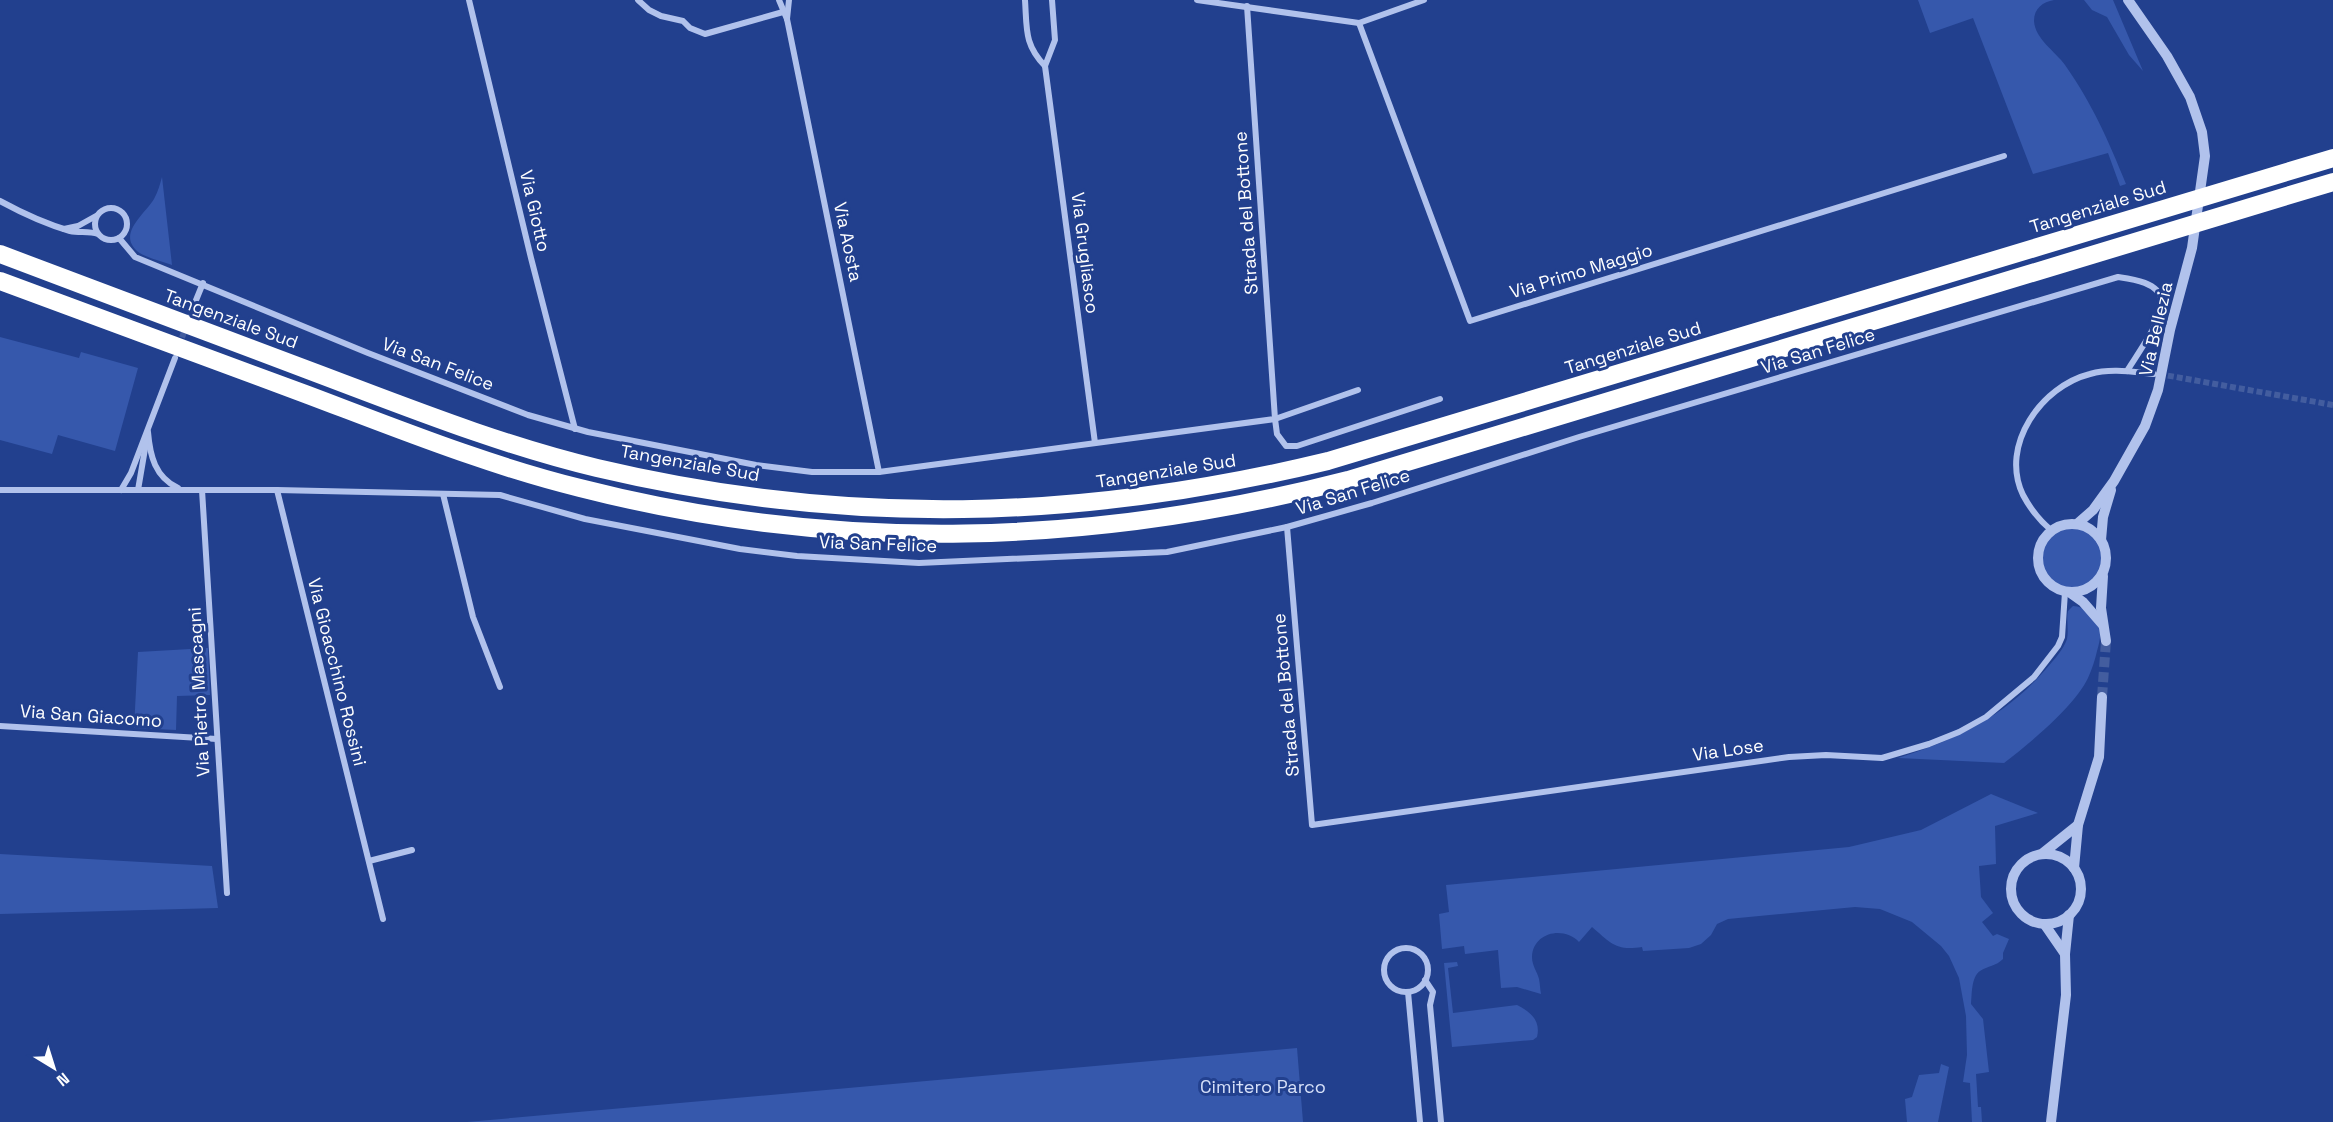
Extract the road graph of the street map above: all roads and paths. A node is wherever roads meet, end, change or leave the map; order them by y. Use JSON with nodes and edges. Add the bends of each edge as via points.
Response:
{"nodes":[{"id":1,"x":469,"y":0,"type":"edge"},
{"id":2,"x":638,"y":0,"type":"edge"},
{"id":3,"x":779,"y":0,"type":"edge"},
{"id":4,"x":789,"y":0,"type":"edge"},
{"id":5,"x":1025,"y":0,"type":"edge"},
{"id":6,"x":1052,"y":0,"type":"edge"},
{"id":7,"x":1197,"y":0,"type":"edge"},
{"id":8,"x":1424,"y":0,"type":"edge"},
{"id":9,"x":2128,"y":0,"type":"edge"},
{"id":10,"x":1247,"y":6,"type":"junction"},
{"id":11,"x":783,"y":12,"type":"junction"},
{"id":12,"x":787,"y":19,"type":"junction"},
{"id":13,"x":1359,"y":23,"type":"junction"},
{"id":14,"x":1045,"y":66,"type":"junction"},
{"id":15,"x":2004,"y":156,"type":"dead end"},
{"id":16,"x":2333,"y":158,"type":"edge"},
{"id":17,"x":2333,"y":182,"type":"edge"},
{"id":18,"x":0,"y":201,"type":"edge"},
{"id":19,"x":99,"y":214,"type":"junction"},
{"id":20,"x":64,"y":229,"type":"junction"},
{"id":21,"x":98,"y":234,"type":"junction"},
{"id":22,"x":119,"y":238,"type":"junction"},
{"id":23,"x":0,"y":254,"type":"edge"},
{"id":24,"x":0,"y":281,"type":"edge"},
{"id":25,"x":204,"y":283,"type":"junction"},
{"id":26,"x":192,"y":310,"type":"tunnel mouth"},
{"id":27,"x":175,"y":358,"type":"dead end"},
{"id":28,"x":2127,"y":371,"type":"junction"},
{"id":29,"x":2154,"y":374,"type":"tunnel mouth"},
{"id":30,"x":1358,"y":390,"type":"dead end"},
{"id":31,"x":1440,"y":399,"type":"dead end"},
{"id":32,"x":1275,"y":419,"type":"junction"},
{"id":33,"x":575,"y":429,"type":"junction"},
{"id":34,"x":147,"y":430,"type":"junction"},
{"id":35,"x":1095,"y":443,"type":"junction"},
{"id":36,"x":879,"y":472,"type":"junction"},
{"id":37,"x":2114,"y":481,"type":"junction"},
{"id":38,"x":0,"y":490,"type":"edge"},
{"id":39,"x":121,"y":490,"type":"junction"},
{"id":40,"x":138,"y":490,"type":"junction"},
{"id":41,"x":182,"y":490,"type":"junction"},
{"id":42,"x":202,"y":490,"type":"junction"},
{"id":43,"x":277,"y":490,"type":"junction"},
{"id":44,"x":443,"y":494,"type":"junction"},
{"id":45,"x":2077,"y":524,"type":"junction"},
{"id":46,"x":1287,"y":527,"type":"junction"},
{"id":47,"x":2051,"y":530,"type":"junction"},
{"id":48,"x":2101,"y":540,"type":"junction"},
{"id":49,"x":2103,"y":573,"type":"junction"},
{"id":50,"x":2067,"y":592,"type":"junction"},
{"id":51,"x":2103,"y":625,"type":"junction"},
{"id":52,"x":2106,"y":641,"type":"tunnel mouth"},
{"id":53,"x":500,"y":687,"type":"dead end"},
{"id":54,"x":2103,"y":697,"type":"tunnel mouth"},
{"id":55,"x":0,"y":726,"type":"edge"},
{"id":56,"x":217,"y":739,"type":"junction"},
{"id":57,"x":1312,"y":825,"type":"joint"},
{"id":58,"x":2078,"y":825,"type":"junction"},
{"id":59,"x":412,"y":850,"type":"dead end"},
{"id":60,"x":2043,"y":853,"type":"junction"},
{"id":61,"x":369,"y":861,"type":"junction"},
{"id":62,"x":2074,"y":868,"type":"junction"},
{"id":63,"x":226,"y":893,"type":"dead end"},
{"id":64,"x":2069,"y":915,"type":"junction"},
{"id":65,"x":383,"y":919,"type":"dead end"},
{"id":66,"x":2045,"y":925,"type":"junction"},
{"id":67,"x":2065,"y":954,"type":"junction"},
{"id":68,"x":1425,"y":980,"type":"junction"},
{"id":69,"x":1408,"y":992,"type":"junction"},
{"id":70,"x":1420,"y":1122,"type":"edge"},
{"id":71,"x":1441,"y":1122,"type":"edge"},
{"id":72,"x":2051,"y":1122,"type":"edge"}],
"edges":[{"from":1,"to":33,"type":"street","name":"Via Giotto"},
{"from":2,"to":11,"type":"street","via":[[649,10],[683,21],[705,34]]},
{"from":3,"to":11,"type":"street","name":"Via Aosta"},
{"from":4,"to":12,"type":"street","name":"Via Aosta"},
{"from":5,"to":14,"type":"street","name":"Via Grugliasco","via":[[1028,42]]},
{"from":6,"to":14,"type":"street","name":"Via Grugliasco","via":[[1055,40]]},
{"from":7,"to":10,"type":"street"},
{"from":8,"to":13,"type":"street"},
{"from":9,"to":37,"type":"street","name":"Via Bellezia","via":[[2190,97],[2202,132],[2205,156],[2192,248],[2158,390],[2145,426]]},
{"from":10,"to":13,"type":"street"},
{"from":10,"to":32,"type":"street","name":"Strada del Bottone"},
{"from":11,"to":12,"type":"street","name":"Via Aosta"},
{"from":12,"to":36,"type":"street","name":"Via Aosta"},
{"from":13,"to":15,"type":"street","name":"Via Primo Maggio","via":[[1470,321]]},
{"from":14,"to":35,"type":"street","name":"Via Grugliasco"},
{"from":16,"to":23,"type":"highway","name":"Tangenziale Sud","via":[[1328,461],[1249,480],[1146,497],[1007,509],[896,509],[780,500],[595,467],[457,427]]},
{"from":17,"to":24,"type":"highway","via":[[1348,480],[1165,518],[998,533],[886,533],[767,523],[580,488],[451,449]]},
{"from":18,"to":20,"type":"street"},
{"from":19,"to":20,"type":"street"},
{"from":19,"to":21,"type":"street","via":[[95,224]]},
{"from":19,"to":22,"type":"street","via":[[111,208],[125,216],[127,228]]},
{"from":20,"to":21,"type":"street"},
{"from":21,"to":22,"type":"street","via":[[108,240]]},
{"from":22,"to":25,"type":"street","name":"Via San Felice","via":[[135,257]]},
{"from":25,"to":26,"type":"street"},
{"from":25,"to":33,"type":"street","name":"Via San Felice","via":[[398,364],[528,415]]},
{"from":27,"to":34,"type":"street"},
{"from":28,"to":29,"type":"street"},
{"from":28,"to":46,"type":"street","name":"Via San Felice","via":[[2153,328],[2162,300],[2140,281],[2118,277]]},
{"from":28,"to":47,"type":"street","via":[[2089,374],[2066,383],[2036,409],[2022,433],[2017,460],[2022,493]]},
{"from":30,"to":32,"type":"street"},
{"from":31,"to":32,"type":"street","name":"Strada del Bottone","via":[[1290,447],[1279,438]]},
{"from":32,"to":35,"type":"street","name":"Via San Felice"},
{"from":33,"to":36,"type":"street","name":"Via San Felice","via":[[756,465],[812,472]]},
{"from":34,"to":39,"type":"street"},
{"from":34,"to":40,"type":"street"},
{"from":34,"to":41,"type":"street","via":[[155,466]]},
{"from":35,"to":36,"type":"street","name":"Via San Felice"},
{"from":37,"to":45,"type":"street","name":"Via Bellezia","via":[[2094,510]]},
{"from":37,"to":48,"type":"street","name":"Via Bellezia"},
{"from":38,"to":39,"type":"street","name":"Via San Felice"},
{"from":39,"to":40,"type":"street","name":"Via San Felice"},
{"from":40,"to":41,"type":"street","name":"Via San Felice"},
{"from":41,"to":42,"type":"street","name":"Via San Felice"},
{"from":42,"to":43,"type":"street","name":"Via San Felice"},
{"from":42,"to":56,"type":"street","name":"Via Pietro Mascagni"},
{"from":43,"to":44,"type":"street","name":"Via San Felice"},
{"from":43,"to":61,"type":"street","name":"Via Gioacchino Rossini"},
{"from":44,"to":46,"type":"street","name":"Via San Felice","via":[[500,495],[585,519],[740,549],[919,563],[1167,552]]},
{"from":44,"to":53,"type":"street","via":[[473,617]]},
{"from":45,"to":47,"type":"street"},
{"from":45,"to":48,"type":"street","via":[[2093,530]]},
{"from":46,"to":57,"type":"street","name":"Strada del Bottone"},
{"from":47,"to":50,"type":"street","via":[[2042,541],[2037,560],[2044,578]]},
{"from":48,"to":49,"type":"street","name":"Via Bellezia","via":[[2107,562]]},
{"from":49,"to":50,"type":"street","via":[[2086,590]]},
{"from":49,"to":51,"type":"street","name":"Via Bellezia"},
{"from":50,"to":51,"type":"street","via":[[2083,602]]},
{"from":50,"to":57,"type":"street","name":"Via Lose","via":[[2062,637],[2034,677],[1986,717],[1929,744],[1882,758],[1789,757]]},
{"from":51,"to":52,"type":"street","name":"Via Bellezia"},
{"from":54,"to":58,"type":"street","via":[[2099,757]]},
{"from":55,"to":56,"type":"street","name":"Via San Giacomo"},
{"from":56,"to":63,"type":"street","name":"Via Pietro Mascagni"},
{"from":58,"to":60,"type":"street"},
{"from":58,"to":62,"type":"street"},
{"from":59,"to":61,"type":"street"},
{"from":60,"to":62,"type":"street","via":[[2062,857]]},
{"from":60,"to":66,"type":"street","via":[[2022,862],[2015,871],[2010,893],[2020,914]]},
{"from":61,"to":65,"type":"street","name":"Via Gioacchino Rossini"},
{"from":62,"to":64,"type":"street","via":[[2081,883],[2081,895]]},
{"from":64,"to":66,"type":"street"},
{"from":64,"to":67,"type":"street"},
{"from":66,"to":67,"type":"street"},
{"from":67,"to":72,"type":"street","via":[[2066,995]]},
{"from":68,"to":69,"type":"street"},
{"from":68,"to":69,"type":"street","via":[[1427,967],[1421,954],[1408,948],[1395,951],[1387,959],[1384,977],[1396,990]]},
{"from":68,"to":71,"type":"street","via":[[1433,992],[1430,1005]]},
{"from":69,"to":70,"type":"street"}]}
